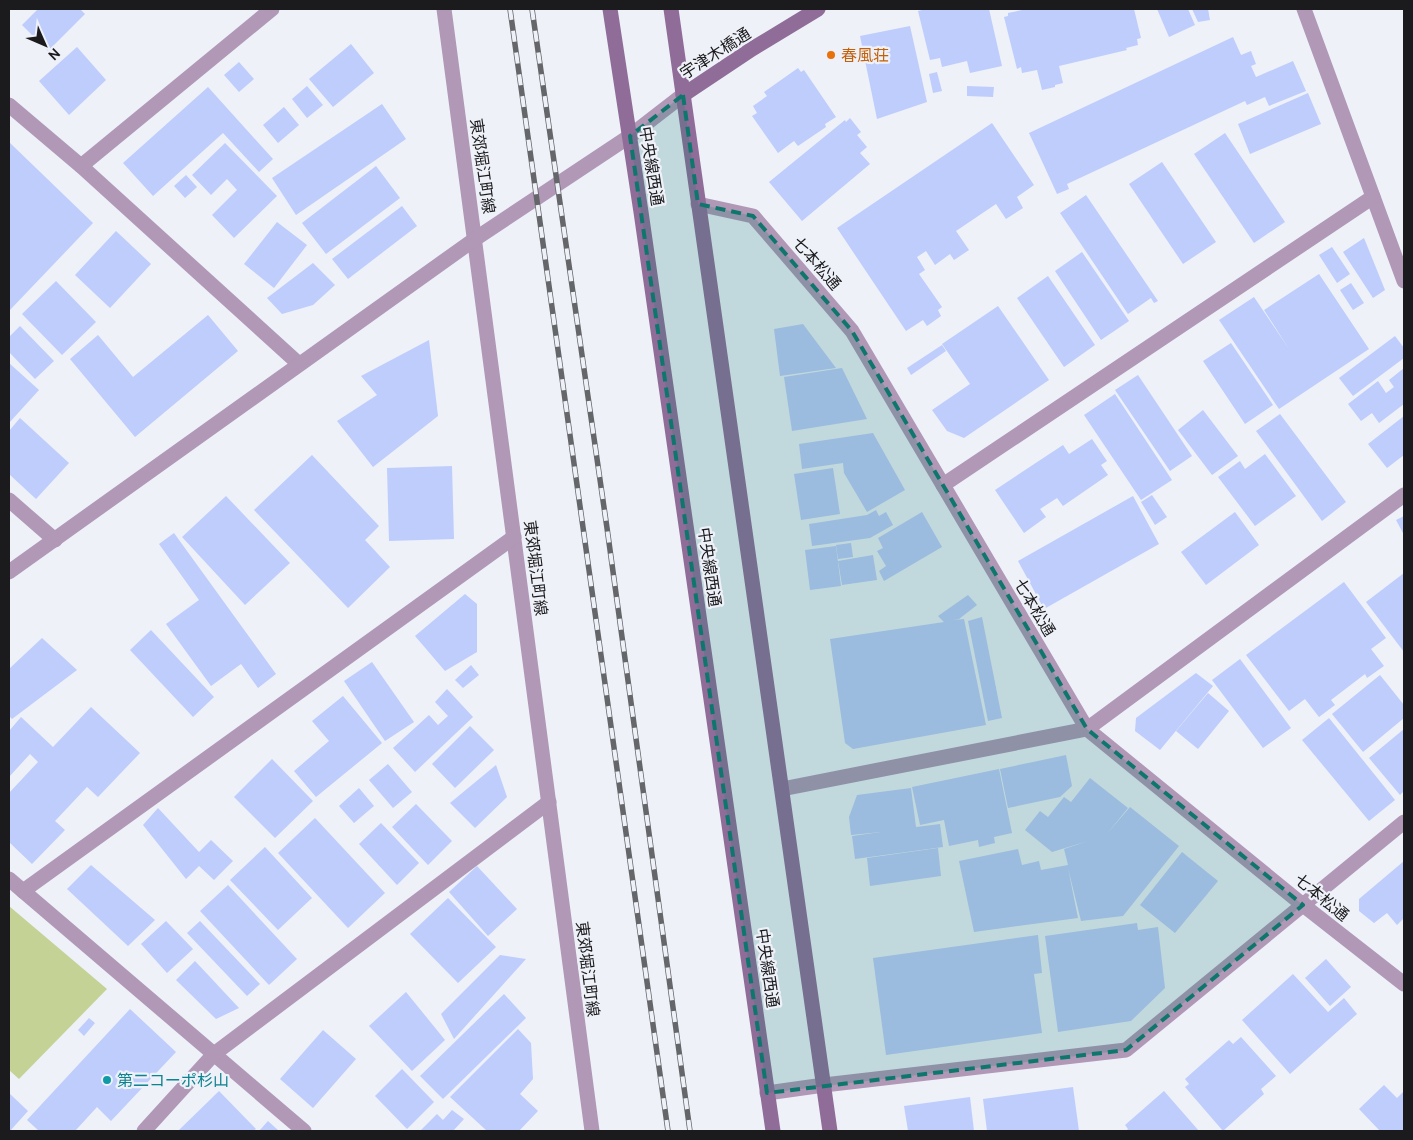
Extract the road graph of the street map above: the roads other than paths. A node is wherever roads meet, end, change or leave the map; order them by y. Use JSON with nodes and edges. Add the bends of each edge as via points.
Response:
{"nodes":[{"id":1,"x":272,"y":9,"type":"edge"},
{"id":2,"x":444,"y":9,"type":"edge"},
{"id":3,"x":610,"y":9,"type":"edge"},
{"id":4,"x":671,"y":9,"type":"edge"},
{"id":5,"x":818,"y":9,"type":"edge"},
{"id":6,"x":1304,"y":9,"type":"edge"},
{"id":7,"x":683,"y":95,"type":"junction"},
{"id":8,"x":9,"y":105,"type":"edge"},
{"id":9,"x":630,"y":136,"type":"junction"},
{"id":10,"x":81,"y":166,"type":"junction"},
{"id":11,"x":1373,"y":197,"type":"junction"},
{"id":12,"x":698,"y":204,"type":"junction"},
{"id":13,"x":475,"y":239,"type":"junction"},
{"id":14,"x":1404,"y":281,"type":"edge"},
{"id":15,"x":299,"y":364,"type":"junction"},
{"id":16,"x":943,"y":484,"type":"junction"},
{"id":17,"x":1404,"y":495,"type":"edge"},
{"id":18,"x":9,"y":500,"type":"edge"},
{"id":19,"x":514,"y":537,"type":"junction"},
{"id":20,"x":56,"y":540,"type":"junction"},
{"id":21,"x":9,"y":572,"type":"edge"},
{"id":22,"x":1087,"y":729,"type":"junction"},
{"id":23,"x":782,"y":790,"type":"junction"},
{"id":24,"x":549,"y":802,"type":"junction"},
{"id":25,"x":1404,"y":822,"type":"edge"},
{"id":26,"x":9,"y":879,"type":"edge"},
{"id":27,"x":23,"y":891,"type":"junction"},
{"id":28,"x":1303,"y":905,"type":"junction"},
{"id":29,"x":1404,"y":984,"type":"edge"},
{"id":30,"x":214,"y":1054,"type":"junction"},
{"id":31,"x":824,"y":1085,"type":"junction"},
{"id":32,"x":768,"y":1093,"type":"junction"},
{"id":33,"x":144,"y":1131,"type":"edge"},
{"id":34,"x":304,"y":1131,"type":"edge"},
{"id":35,"x":592,"y":1131,"type":"edge"},
{"id":36,"x":773,"y":1131,"type":"edge"},
{"id":37,"x":830,"y":1131,"type":"edge"}],
"edges":[{"from":1,"to":10,"type":"street"},
{"from":2,"to":13,"type":"street","name":"東郊堀江町線"},
{"from":3,"to":9,"type":"street","name":"中央線西通"},
{"from":4,"to":7,"type":"street"},
{"from":5,"to":7,"type":"street","name":"宇津木橋通"},
{"from":6,"to":11,"type":"street"},
{"from":7,"to":9,"type":"street"},
{"from":7,"to":12,"type":"street"},
{"from":8,"to":10,"type":"street"},
{"from":9,"to":13,"type":"street"},
{"from":9,"to":32,"type":"street","name":"中央線西通"},
{"from":10,"to":15,"type":"street"},
{"from":11,"to":14,"type":"street"},
{"from":11,"to":16,"type":"street"},
{"from":12,"to":16,"type":"street","name":"七本松通","via":[[753,216],[760,223],[852,331]]},
{"from":12,"to":23,"type":"street"},
{"from":13,"to":15,"type":"street"},
{"from":13,"to":19,"type":"street","name":"東郊堀江町線"},
{"from":15,"to":20,"type":"street"},
{"from":16,"to":22,"type":"street","name":"七本松通"},
{"from":17,"to":22,"type":"street"},
{"from":18,"to":20,"type":"street"},
{"from":19,"to":24,"type":"street","name":"東郊堀江町線"},
{"from":19,"to":27,"type":"street"},
{"from":20,"to":21,"type":"street"},
{"from":22,"to":23,"type":"street"},
{"from":22,"to":28,"type":"street","name":"七本松通"},
{"from":23,"to":31,"type":"street"},
{"from":24,"to":30,"type":"street"},
{"from":24,"to":35,"type":"street","name":"東郊堀江町線"},
{"from":25,"to":28,"type":"street"},
{"from":26,"to":27,"type":"street"},
{"from":27,"to":30,"type":"street"},
{"from":28,"to":29,"type":"street","name":"七本松通"},
{"from":28,"to":31,"type":"street","via":[[1126,1050]]},
{"from":30,"to":33,"type":"street"},
{"from":30,"to":34,"type":"street"},
{"from":31,"to":32,"type":"street"},
{"from":31,"to":37,"type":"street"},
{"from":32,"to":36,"type":"street","name":"中央線西通"}]}
